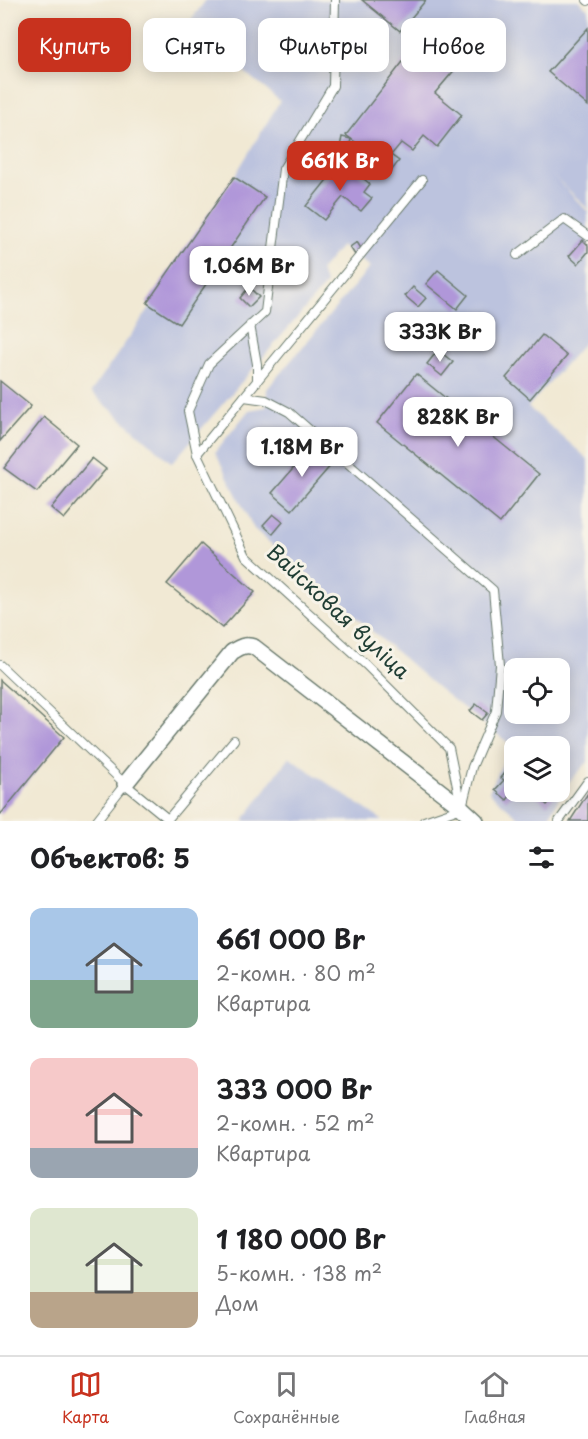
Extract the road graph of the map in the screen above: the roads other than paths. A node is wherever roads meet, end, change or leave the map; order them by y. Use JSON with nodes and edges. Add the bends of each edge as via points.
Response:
{"nodes":[{"id":1,"x":335,"y":0,"type":"edge"},
{"id":2,"x":422,"y":180,"type":"dead end"},
{"id":3,"x":588,"y":236,"type":"edge"},
{"id":4,"x":517,"y":255,"type":"dead end"},
{"id":5,"x":250,"y":325,"type":"junction"},
{"id":6,"x":256,"y":382,"type":"junction"},
{"id":7,"x":244,"y":397,"type":"junction"},
{"id":8,"x":197,"y":454,"type":"junction"},
{"id":9,"x":0,"y":665,"type":"edge"},
{"id":10,"x":234,"y":740,"type":"dead end"},
{"id":11,"x":588,"y":781,"type":"edge"},
{"id":12,"x":125,"y":784,"type":"junction"},
{"id":13,"x":462,"y":808,"type":"junction"},
{"id":14,"x":167,"y":820,"type":"edge"},
{"id":15,"x":96,"y":821,"type":"edge"},
{"id":16,"x":424,"y":821,"type":"edge"},
{"id":17,"x":476,"y":821,"type":"edge"},
{"id":18,"x":559,"y":821,"type":"edge"}],
"edges":[{"from":1,"to":5,"type":"lane","name":"Вайсковая вуліца","via":[[333,86],[283,169],[265,312]]},
{"from":2,"to":6,"type":"lane"},
{"from":3,"to":4,"type":"lane","via":[[564,219]]},
{"from":5,"to":6,"type":"lane"},
{"from":5,"to":8,"type":"lane","name":"Вайсковая вуліца","via":[[209,364],[188,411]]},
{"from":6,"to":7,"type":"lane"},
{"from":7,"to":8,"type":"lane"},
{"from":7,"to":13,"type":"lane","via":[[266,400],[289,412],[493,590],[500,665],[496,711],[472,767]]},
{"from":8,"to":13,"type":"lane","name":"Вайсковая вуліца","via":[[246,556],[366,665],[449,748]]},
{"from":9,"to":12,"type":"lane"},
{"from":10,"to":14,"type":"lane"},
{"from":11,"to":18,"type":"lane"},
{"from":12,"to":13,"type":"street","via":[[232,652],[249,645]]},
{"from":12,"to":14,"type":"lane"},
{"from":12,"to":15,"type":"lane"},
{"from":13,"to":16,"type":"lane"},
{"from":13,"to":17,"type":"street"}]}
